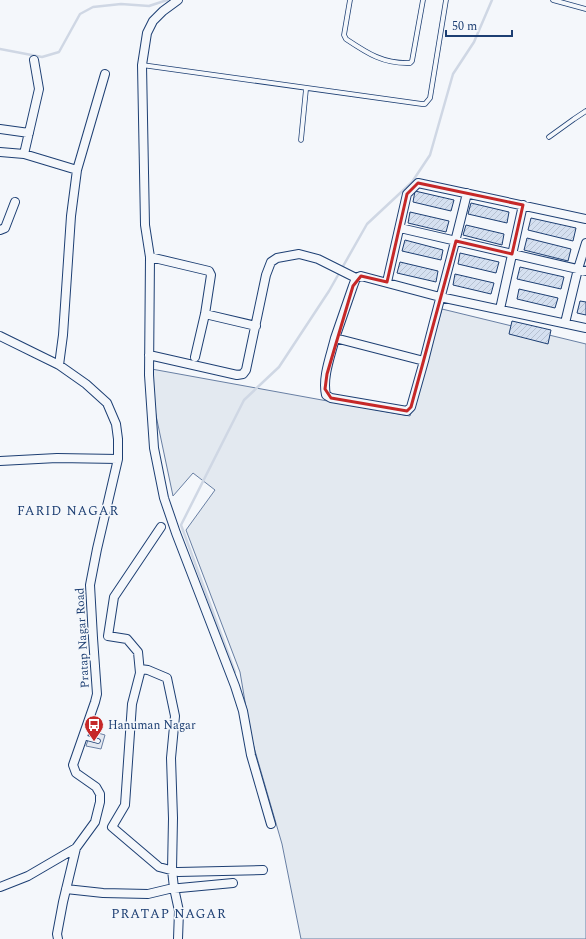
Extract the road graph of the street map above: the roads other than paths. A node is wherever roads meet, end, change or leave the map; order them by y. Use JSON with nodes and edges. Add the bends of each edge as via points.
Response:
{"nodes":[{"id":1,"x":178,"y":0,"type":"edge"},
{"id":2,"x":350,"y":0,"type":"edge"},
{"id":3,"x":423,"y":0,"type":"edge"},
{"id":4,"x":446,"y":0,"type":"edge"},
{"id":5,"x":553,"y":0,"type":"edge"},
{"id":6,"x":586,"y":9,"type":"edge"},
{"id":7,"x":34,"y":60,"type":"dead end"},
{"id":8,"x":142,"y":65,"type":"junction"},
{"id":9,"x":104,"y":74,"type":"dead end"},
{"id":10,"x":306,"y":89,"type":"junction"},
{"id":11,"x":586,"y":111,"type":"edge"},
{"id":12,"x":0,"y":129,"type":"edge"},
{"id":13,"x":29,"y":132,"type":"junction"},
{"id":14,"x":549,"y":137,"type":"dead end"},
{"id":15,"x":301,"y":140,"type":"dead end"},
{"id":16,"x":0,"y":152,"type":"edge"},
{"id":17,"x":24,"y":154,"type":"junction"},
{"id":18,"x":77,"y":170,"type":"junction"},
{"id":19,"x":467,"y":193,"type":"junction"},
{"id":20,"x":15,"y":202,"type":"dead end"},
{"id":21,"x":522,"y":204,"type":"junction"},
{"id":22,"x":586,"y":219,"type":"edge"},
{"id":23,"x":400,"y":228,"type":"junction"},
{"id":24,"x":0,"y":230,"type":"edge"},
{"id":25,"x":456,"y":241,"type":"junction"},
{"id":26,"x":586,"y":243,"type":"edge"},
{"id":27,"x":512,"y":254,"type":"junction"},
{"id":28,"x":150,"y":257,"type":"junction"},
{"id":29,"x":582,"y":270,"type":"edge"},
{"id":30,"x":354,"y":277,"type":"junction"},
{"id":31,"x":387,"y":282,"type":"junction"},
{"id":32,"x":440,"y":297,"type":"junction"},
{"id":33,"x":500,"y":309,"type":"junction"},
{"id":34,"x":205,"y":314,"type":"junction"},
{"id":35,"x":565,"y":323,"type":"junction"},
{"id":36,"x":256,"y":326,"type":"junction"},
{"id":37,"x":586,"y":328,"type":"edge"},
{"id":38,"x":0,"y":336,"type":"edge"},
{"id":39,"x":335,"y":338,"type":"junction"},
{"id":40,"x":148,"y":355,"type":"junction"},
{"id":41,"x":195,"y":357,"type":"dead end"},
{"id":42,"x":424,"y":361,"type":"junction"},
{"id":43,"x":59,"y":365,"type":"junction"},
{"id":44,"x":118,"y":459,"type":"junction"},
{"id":45,"x":0,"y":461,"type":"edge"},
{"id":46,"x":161,"y":527,"type":"dead end"},
{"id":47,"x":140,"y":669,"type":"junction"},
{"id":48,"x":83,"y":737,"type":"junction"},
{"id":49,"x":98,"y":741,"type":"dead end"},
{"id":50,"x":271,"y":824,"type":"dead end"},
{"id":51,"x":76,"y":848,"type":"junction"},
{"id":52,"x":172,"y":870,"type":"junction"},
{"id":53,"x":263,"y":870,"type":"dead end"},
{"id":54,"x":233,"y":883,"type":"dead end"},
{"id":55,"x":0,"y":887,"type":"edge"},
{"id":56,"x":174,"y":888,"type":"junction"},
{"id":57,"x":66,"y":889,"type":"junction"},
{"id":58,"x":58,"y":939,"type":"edge"},
{"id":59,"x":178,"y":939,"type":"edge"}],
"edges":[{"from":1,"to":8,"type":"street","via":[[153,21],[147,33]]},
{"from":2,"to":3,"type":"lane","via":[[344,35],[346,39],[382,60],[404,63],[412,61]]},
{"from":4,"to":10,"type":"lane","via":[[430,98],[425,104],[416,105]]},
{"from":5,"to":6,"type":"lane"},
{"from":7,"to":13,"type":"street","via":[[39,88]]},
{"from":8,"to":10,"type":"lane"},
{"from":8,"to":28,"type":"street","via":[[145,225]]},
{"from":9,"to":18,"type":"street"},
{"from":10,"to":15,"type":"lane"},
{"from":11,"to":14,"type":"lane"},
{"from":12,"to":13,"type":"street"},
{"from":13,"to":17,"type":"street"},
{"from":16,"to":17,"type":"street"},
{"from":17,"to":18,"type":"street"},
{"from":18,"to":43,"type":"street"},
{"from":19,"to":21,"type":"street"},
{"from":19,"to":23,"type":"street","via":[[418,183],[407,194]]},
{"from":19,"to":25,"type":"street"},
{"from":20,"to":24,"type":"street","via":[[5,228]]},
{"from":21,"to":22,"type":"street"},
{"from":21,"to":27,"type":"street"},
{"from":23,"to":25,"type":"street"},
{"from":23,"to":31,"type":"street"},
{"from":25,"to":27,"type":"street"},
{"from":25,"to":32,"type":"street"},
{"from":26,"to":29,"type":"street"},
{"from":27,"to":29,"type":"street"},
{"from":27,"to":33,"type":"street"},
{"from":28,"to":34,"type":"street","via":[[209,271],[211,275]]},
{"from":28,"to":40,"type":"street"},
{"from":29,"to":35,"type":"street"},
{"from":30,"to":31,"type":"street","via":[[361,276]]},
{"from":30,"to":36,"type":"street","via":[[300,254],[277,258],[271,262],[266,275]]},
{"from":30,"to":39,"type":"street"},
{"from":31,"to":32,"type":"street"},
{"from":32,"to":33,"type":"street"},
{"from":32,"to":42,"type":"street"},
{"from":33,"to":35,"type":"street"},
{"from":34,"to":36,"type":"street"},
{"from":34,"to":41,"type":"street"},
{"from":35,"to":37,"type":"street"},
{"from":36,"to":40,"type":"street","via":[[244,374],[237,375]]},
{"from":38,"to":43,"type":"street","name":"Pratap Nagar Road"},
{"from":39,"to":42,"type":"street"},
{"from":39,"to":42,"type":"street","via":[[325,389],[326,395],[331,398],[407,411],[411,407]]},
{"from":40,"to":50,"type":"street","via":[[154,448],[164,498],[235,686]]},
{"from":43,"to":44,"type":"street","name":"Pratap Nagar Road","via":[[107,403],[116,424]]},
{"from":44,"to":45,"type":"street","via":[[57,458]]},
{"from":44,"to":48,"type":"street","name":"Pratap Nagar Road","via":[[90,585],[97,694]]},
{"from":46,"to":47,"type":"street","via":[[114,597],[110,614],[108,636],[127,639],[138,652]]},
{"from":47,"to":52,"type":"street","via":[[167,678],[175,716],[171,758],[174,818]]},
{"from":47,"to":52,"type":"street","via":[[132,704],[125,805],[112,827],[160,867]]},
{"from":48,"to":49,"type":"lane"},
{"from":48,"to":51,"type":"street","name":"Pratap Nagar Road","via":[[73,765],[74,770],[96,787],[100,794],[100,802],[95,822]]},
{"from":51,"to":55,"type":"street","name":"Pratap Nagar Road","via":[[28,876]]},
{"from":51,"to":57,"type":"street"},
{"from":52,"to":53,"type":"street"},
{"from":52,"to":56,"type":"street"},
{"from":54,"to":56,"type":"street"},
{"from":56,"to":57,"type":"street","via":[[148,894]]},
{"from":56,"to":59,"type":"street","via":[[179,911]]},
{"from":57,"to":58,"type":"street"}]}
